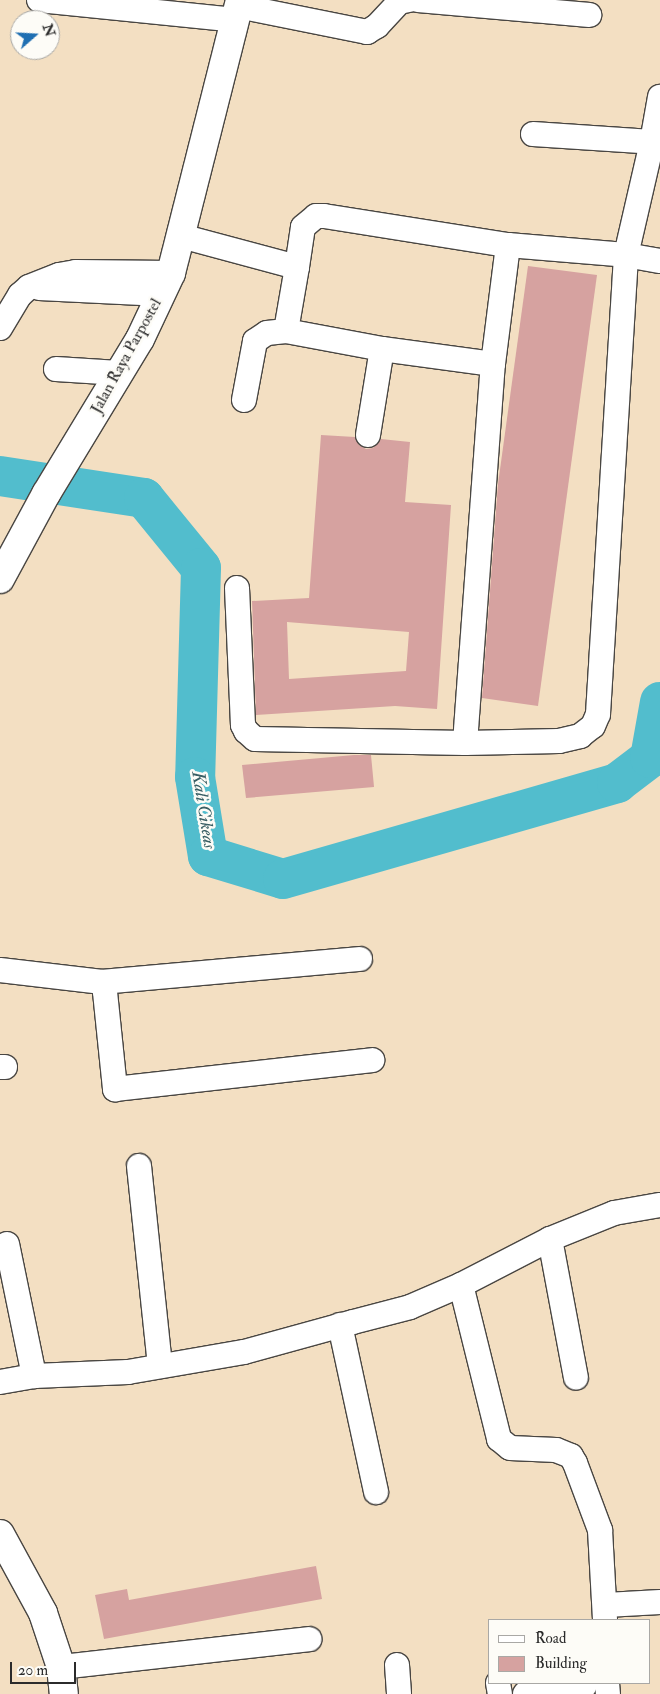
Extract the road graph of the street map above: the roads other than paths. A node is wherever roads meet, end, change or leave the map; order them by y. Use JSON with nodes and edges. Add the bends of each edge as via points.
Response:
{"nodes":[{"id":1,"x":39,"y":0,"type":"edge"},
{"id":2,"x":409,"y":0,"type":"edge"},
{"id":3,"x":418,"y":0,"type":"edge"},
{"id":4,"x":238,"y":9,"type":"edge"},
{"id":5,"x":589,"y":15,"type":"dead end"},
{"id":6,"x":660,"y":98,"type":"edge"},
{"id":7,"x":533,"y":134,"type":"dead end"},
{"id":8,"x":652,"y":142,"type":"junction"},
{"id":9,"x":181,"y":236,"type":"junction"},
{"id":10,"x":508,"y":245,"type":"junction"},
{"id":11,"x":626,"y":255,"type":"junction"},
{"id":12,"x":656,"y":260,"type":"edge"},
{"id":13,"x":297,"y":267,"type":"junction"},
{"id":14,"x":166,"y":283,"type":"junction"},
{"id":15,"x":2,"y":319,"type":"edge"},
{"id":16,"x":286,"y":331,"type":"junction"},
{"id":17,"x":382,"y":349,"type":"junction"},
{"id":18,"x":493,"y":364,"type":"junction"},
{"id":19,"x":56,"y":369,"type":"dead end"},
{"id":20,"x":119,"y":373,"type":"junction"},
{"id":21,"x":244,"y":400,"type":"dead end"},
{"id":22,"x":368,"y":436,"type":"dead end"},
{"id":23,"x":0,"y":579,"type":"edge"},
{"id":24,"x":237,"y":588,"type":"dead end"},
{"id":25,"x":465,"y":743,"type":"junction"},
{"id":26,"x":360,"y":959,"type":"dead end"},
{"id":27,"x":0,"y":970,"type":"edge"},
{"id":28,"x":102,"y":982,"type":"junction"},
{"id":29,"x":372,"y":1060,"type":"dead end"},
{"id":30,"x":139,"y":1166,"type":"dead end"},
{"id":31,"x":660,"y":1205,"type":"edge"},
{"id":32,"x":550,"y":1238,"type":"junction"},
{"id":33,"x":7,"y":1244,"type":"dead end"},
{"id":34,"x":461,"y":1285,"type":"junction"},
{"id":35,"x":340,"y":1325,"type":"junction"},
{"id":36,"x":160,"y":1366,"type":"junction"},
{"id":37,"x":34,"y":1376,"type":"junction"},
{"id":38,"x":576,"y":1378,"type":"dead end"},
{"id":39,"x":0,"y":1382,"type":"edge"},
{"id":40,"x":376,"y":1492,"type":"dead end"},
{"id":41,"x":0,"y":1534,"type":"edge"},
{"id":42,"x":660,"y":1602,"type":"edge"},
{"id":43,"x":605,"y":1613,"type":"edge"},
{"id":44,"x":309,"y":1639,"type":"dead end"},
{"id":45,"x":397,"y":1665,"type":"dead end"},
{"id":46,"x":61,"y":1667,"type":"junction"},
{"id":47,"x":596,"y":1684,"type":"edge"},
{"id":48,"x":64,"y":1694,"type":"edge"},
{"id":49,"x":399,"y":1694,"type":"edge"},
{"id":50,"x":525,"y":1694,"type":"edge"},
{"id":51,"x":608,"y":1694,"type":"edge"}],
"edges":[{"from":1,"to":4,"type":"street"},
{"from":2,"to":4,"type":"street","via":[[399,2],[367,32]]},
{"from":3,"to":5,"type":"street"},
{"from":4,"to":9,"type":"main road","name":"Jalan Raya Parpostel"},
{"from":6,"to":8,"type":"street"},
{"from":7,"to":8,"type":"street"},
{"from":8,"to":11,"type":"street"},
{"from":9,"to":13,"type":"street"},
{"from":9,"to":14,"type":"main road","name":"Jalan Raya Parpostel"},
{"from":10,"to":11,"type":"street"},
{"from":10,"to":13,"type":"street","via":[[316,216],[304,227]]},
{"from":10,"to":18,"type":"street"},
{"from":11,"to":12,"type":"street"},
{"from":11,"to":25,"type":"street","via":[[598,714],[593,726],[580,736],[559,741]]},
{"from":13,"to":16,"type":"street"},
{"from":14,"to":15,"type":"street","via":[[29,287]]},
{"from":14,"to":20,"type":"main road","name":"Jalan Raya Parpostel","via":[[140,339]]},
{"from":16,"to":17,"type":"street"},
{"from":16,"to":21,"type":"street","via":[[267,333],[254,341]]},
{"from":17,"to":18,"type":"street"},
{"from":17,"to":22,"type":"street"},
{"from":18,"to":25,"type":"street"},
{"from":19,"to":20,"type":"street"},
{"from":20,"to":23,"type":"main road","name":"Jalan Raya Parpostel","via":[[46,494]]},
{"from":24,"to":25,"type":"street","via":[[243,725],[255,739]]},
{"from":26,"to":28,"type":"street"},
{"from":27,"to":28,"type":"street"},
{"from":28,"to":29,"type":"street","via":[[114,1089]]},
{"from":30,"to":36,"type":"street"},
{"from":31,"to":32,"type":"street","via":[[614,1213]]},
{"from":32,"to":34,"type":"street"},
{"from":32,"to":38,"type":"street"},
{"from":33,"to":37,"type":"street"},
{"from":34,"to":35,"type":"street","via":[[410,1307]]},
{"from":34,"to":43,"type":"street","via":[[499,1439],[510,1448],[556,1450],[571,1456],[575,1463],[600,1530]]},
{"from":35,"to":36,"type":"street","via":[[244,1352]]},
{"from":35,"to":40,"type":"street"},
{"from":36,"to":37,"type":"street","via":[[108,1374]]},
{"from":37,"to":39,"type":"street"},
{"from":41,"to":46,"type":"main road","via":[[43,1613]]},
{"from":42,"to":43,"type":"street"},
{"from":44,"to":46,"type":"street"},
{"from":45,"to":49,"type":"street"},
{"from":46,"to":48,"type":"main road"},
{"from":47,"to":50,"type":"street"},
{"from":47,"to":51,"type":"street"}]}
